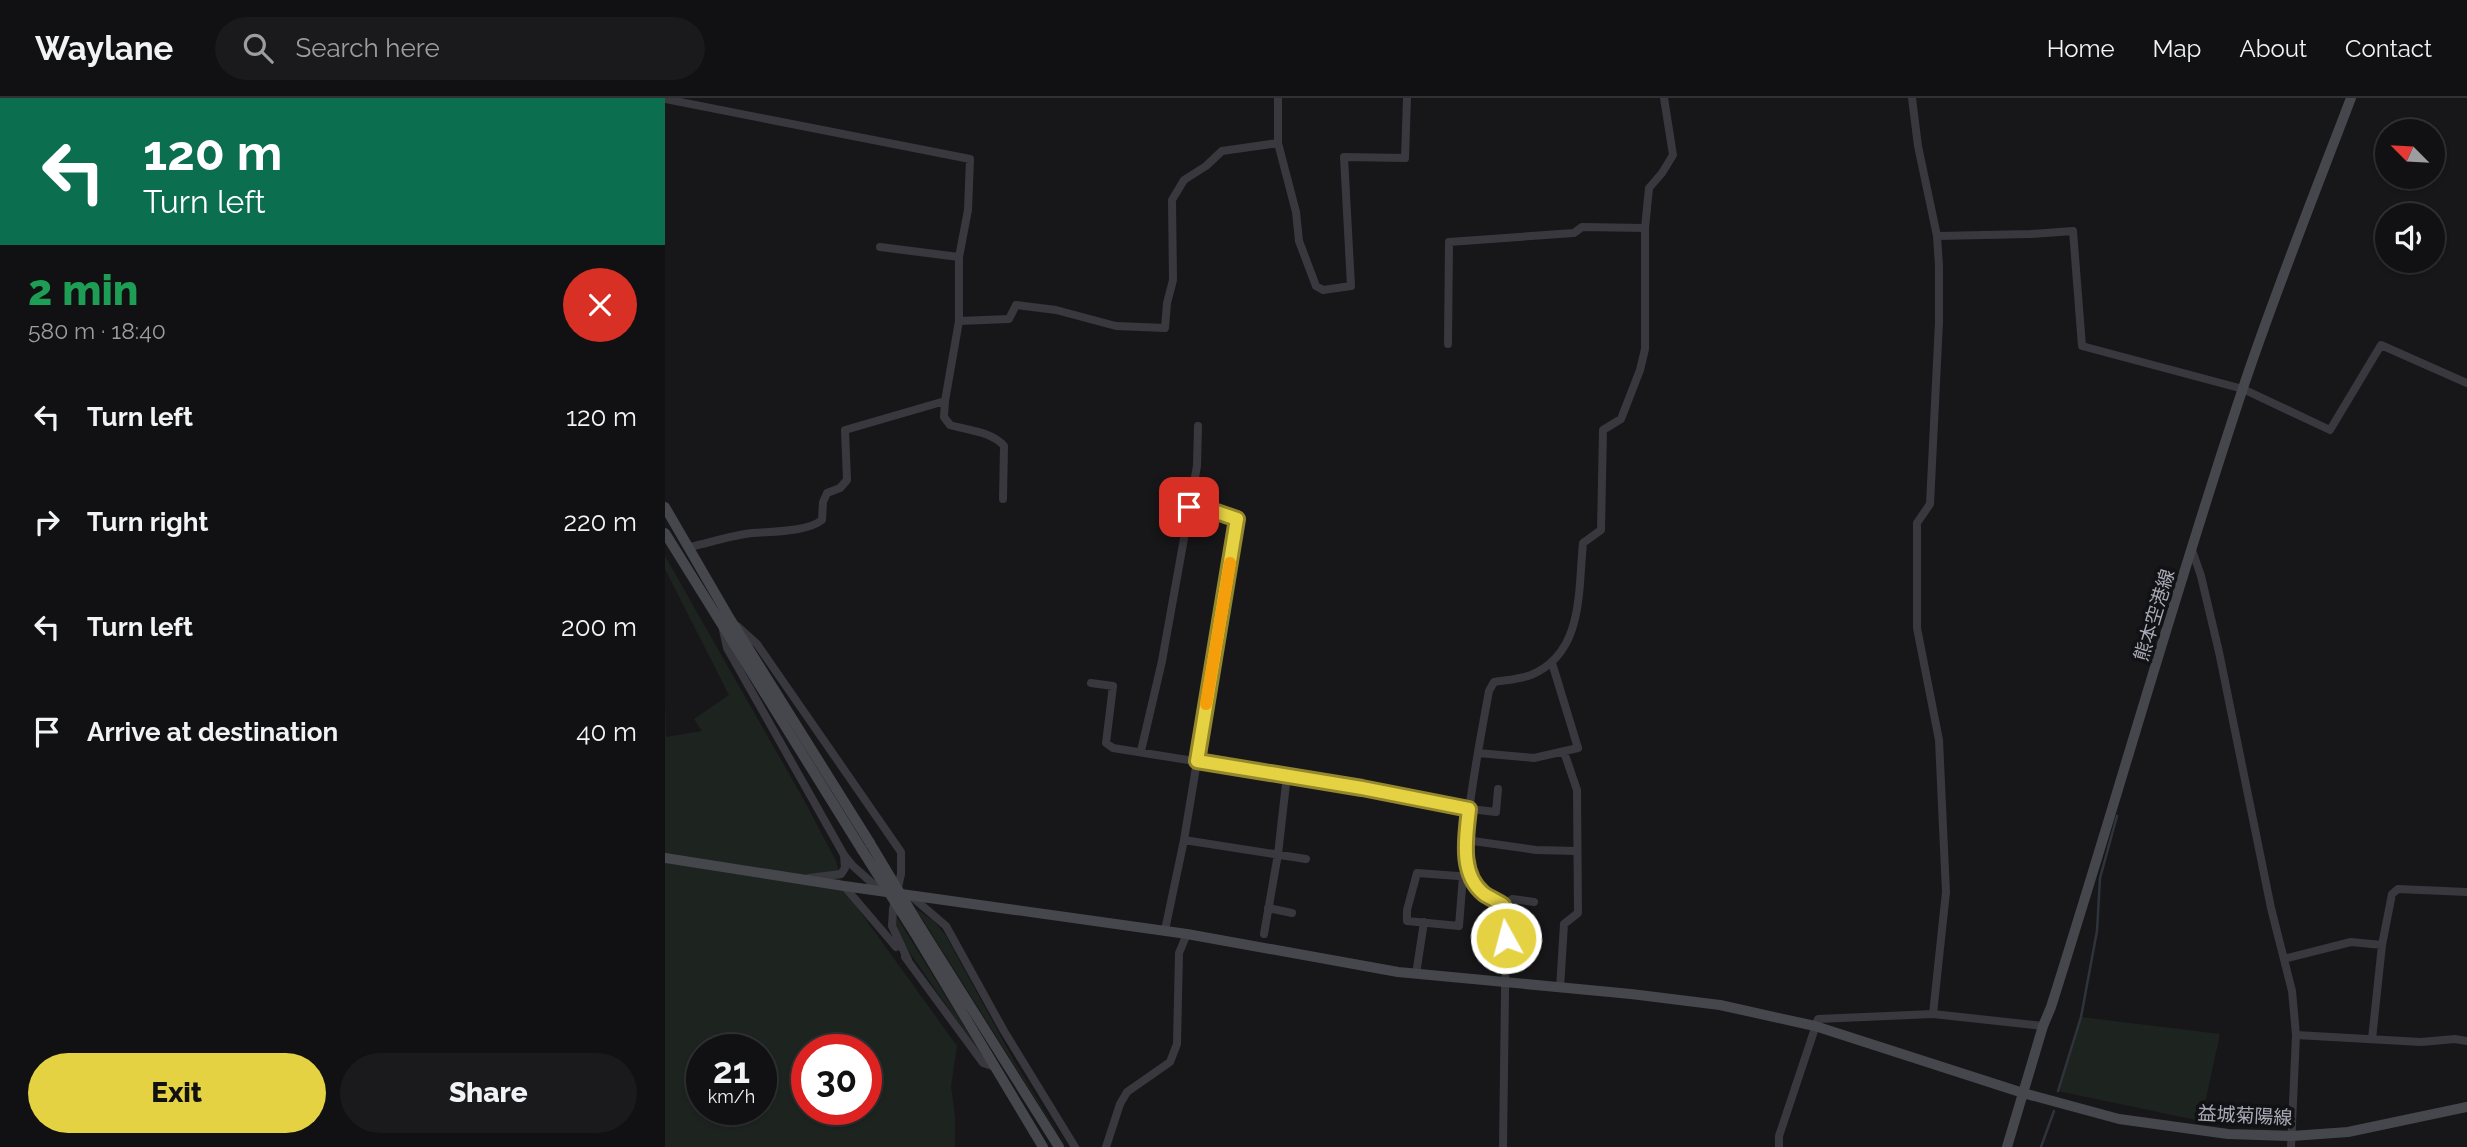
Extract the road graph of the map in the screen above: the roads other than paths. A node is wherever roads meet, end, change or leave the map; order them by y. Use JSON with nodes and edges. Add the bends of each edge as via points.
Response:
{"nodes":[{"id":1,"x":1278,"y":98,"type":"edge"},
{"id":2,"x":1407,"y":98,"type":"edge"},
{"id":3,"x":1664,"y":98,"type":"edge"},
{"id":4,"x":1912,"y":98,"type":"edge"},
{"id":5,"x":2351,"y":98,"type":"edge"},
{"id":6,"x":665,"y":99,"type":"edge"},
{"id":7,"x":1278,"y":144,"type":"junction"},
{"id":8,"x":1645,"y":228,"type":"junction"},
{"id":9,"x":1937,"y":236,"type":"junction"},
{"id":10,"x":880,"y":247,"type":"dead end"},
{"id":11,"x":960,"y":257,"type":"junction"},
{"id":12,"x":960,"y":321,"type":"junction"},
{"id":13,"x":1448,"y":344,"type":"dead end"},
{"id":14,"x":2467,"y":383,"type":"edge"},
{"id":15,"x":2243,"y":388,"type":"junction"},
{"id":16,"x":945,"y":401,"type":"junction"},
{"id":17,"x":1198,"y":426,"type":"dead end"},
{"id":18,"x":1003,"y":499,"type":"dead end"},
{"id":19,"x":665,"y":507,"type":"edge"},
{"id":20,"x":1189,"y":507,"type":"junction"},
{"id":21,"x":665,"y":533,"type":"edge"},
{"id":22,"x":690,"y":547,"type":"junction"},
{"id":23,"x":2192,"y":550,"type":"junction"},
{"id":24,"x":726,"y":622,"type":"junction"},
{"id":25,"x":1552,"y":663,"type":"junction"},
{"id":26,"x":1091,"y":683,"type":"dead end"},
{"id":27,"x":1141,"y":751,"type":"junction"},
{"id":28,"x":1564,"y":752,"type":"junction"},
{"id":29,"x":1478,"y":753,"type":"junction"},
{"id":30,"x":1197,"y":761,"type":"junction"},
{"id":31,"x":1287,"y":775,"type":"junction"},
{"id":32,"x":1498,"y":789,"type":"dead end"},
{"id":33,"x":1469,"y":809,"type":"junction"},
{"id":34,"x":1184,"y":840,"type":"junction"},
{"id":35,"x":1466,"y":840,"type":"junction"},
{"id":36,"x":1577,"y":851,"type":"junction"},
{"id":37,"x":1278,"y":854,"type":"junction"},
{"id":38,"x":844,"y":855,"type":"junction"},
{"id":39,"x":665,"y":858,"type":"edge"},
{"id":40,"x":1306,"y":859,"type":"dead end"},
{"id":41,"x":1467,"y":877,"type":"junction"},
{"id":42,"x":799,"y":879,"type":"junction"},
{"id":43,"x":843,"y":886,"type":"junction"},
{"id":44,"x":881,"y":891,"type":"junction"},
{"id":45,"x":2467,"y":892,"type":"edge"},
{"id":46,"x":903,"y":894,"type":"junction"},
{"id":47,"x":1534,"y":902,"type":"dead end"},
{"id":48,"x":1503,"y":905,"type":"junction"},
{"id":49,"x":1268,"y":908,"type":"junction"},
{"id":50,"x":1292,"y":913,"type":"dead end"},
{"id":51,"x":1425,"y":922,"type":"junction"},
{"id":52,"x":917,"y":930,"type":"junction"},
{"id":53,"x":1165,"y":930,"type":"junction"},
{"id":54,"x":1187,"y":934,"type":"junction"},
{"id":55,"x":1264,"y":934,"type":"dead end"},
{"id":56,"x":2382,"y":945,"type":"junction"},
{"id":57,"x":2284,"y":959,"type":"junction"},
{"id":58,"x":908,"y":960,"type":"junction"},
{"id":59,"x":1416,"y":974,"type":"junction"},
{"id":60,"x":1506,"y":983,"type":"junction"},
{"id":61,"x":1560,"y":988,"type":"junction"},
{"id":62,"x":1933,"y":1014,"type":"junction"},
{"id":63,"x":1815,"y":1026,"type":"junction"},
{"id":64,"x":2043,"y":1026,"type":"junction"},
{"id":65,"x":2296,"y":1035,"type":"junction"},
{"id":66,"x":2372,"y":1039,"type":"junction"},
{"id":67,"x":2467,"y":1041,"type":"edge"},
{"id":68,"x":995,"y":1067,"type":"junction"},
{"id":69,"x":2021,"y":1092,"type":"junction"},
{"id":70,"x":2467,"y":1107,"type":"edge"},
{"id":71,"x":2291,"y":1141,"type":"edge"},
{"id":72,"x":1043,"y":1147,"type":"edge"},
{"id":73,"x":1059,"y":1147,"type":"edge"},
{"id":74,"x":1075,"y":1147,"type":"edge"},
{"id":75,"x":1106,"y":1147,"type":"edge"},
{"id":76,"x":1503,"y":1147,"type":"edge"},
{"id":77,"x":1779,"y":1147,"type":"edge"},
{"id":78,"x":2007,"y":1147,"type":"edge"}],
"edges":[{"from":1,"to":7,"type":"street"},
{"from":2,"to":7,"type":"street","via":[[1405,158],[1344,157],[1351,286],[1323,290],[1316,286],[1299,241]]},
{"from":3,"to":8,"type":"street","via":[[1673,155],[1649,188]]},
{"from":4,"to":9,"type":"street"},
{"from":5,"to":15,"type":"street","name":"熊本空港線"},
{"from":6,"to":11,"type":"street","via":[[970,159]]},
{"from":7,"to":12,"type":"street","via":[[1222,151],[1184,180],[1172,200],[1173,280],[1165,328],[1116,326],[1016,305],[1009,318]]},
{"from":8,"to":13,"type":"street","via":[[1582,227],[1574,233],[1448,242]]},
{"from":8,"to":25,"type":"street","via":[[1640,370],[1622,419],[1603,430],[1601,530],[1583,543],[1576,620],[1569,641]]},
{"from":9,"to":15,"type":"street","via":[[2073,231],[2082,346]]},
{"from":9,"to":62,"type":"street","via":[[1939,322],[1930,504],[1917,523],[1917,628],[1939,740],[1946,892]]},
{"from":10,"to":11,"type":"street"},
{"from":11,"to":12,"type":"street"},
{"from":12,"to":16,"type":"street"},
{"from":14,"to":15,"type":"street","via":[[2381,345],[2330,430]]},
{"from":15,"to":23,"type":"street","name":"熊本空港線"},
{"from":16,"to":18,"type":"street","via":[[944,417],[950,425],[1002,442]]},
{"from":16,"to":22,"type":"street","via":[[845,430],[847,480],[827,493],[822,520],[817,524]]},
{"from":17,"to":20,"type":"street"},
{"from":19,"to":22,"type":"street"},
{"from":20,"to":27,"type":"street"},
{"from":20,"to":30,"type":"street","via":[[1237,519]]},
{"from":21,"to":24,"type":"street"},
{"from":22,"to":24,"type":"street"},
{"from":23,"to":57,"type":"street","via":[[2219,652]]},
{"from":23,"to":64,"type":"street","name":"熊本空港線"},
{"from":24,"to":38,"type":"street","via":[[727,648]]},
{"from":24,"to":46,"type":"street","via":[[757,644],[901,852]]},
{"from":24,"to":52,"type":"street","bridge":true},
{"from":25,"to":28,"type":"street","via":[[1578,748]]},
{"from":25,"to":29,"type":"street","via":[[1530,676],[1494,682]]},
{"from":26,"to":27,"type":"street","via":[[1113,686],[1107,743]]},
{"from":27,"to":30,"type":"street"},
{"from":28,"to":29,"type":"street","via":[[1534,758]]},
{"from":28,"to":36,"type":"street","via":[[1577,790]]},
{"from":29,"to":33,"type":"street"},
{"from":30,"to":31,"type":"street"},
{"from":30,"to":34,"type":"street"},
{"from":31,"to":33,"type":"street"},
{"from":31,"to":37,"type":"street"},
{"from":32,"to":33,"type":"street","via":[[1496,812]]},
{"from":33,"to":35,"type":"street"},
{"from":34,"to":37,"type":"street"},
{"from":34,"to":53,"type":"street"},
{"from":35,"to":36,"type":"street"},
{"from":35,"to":41,"type":"street"},
{"from":36,"to":61,"type":"street","via":[[1577,914],[1565,924]]},
{"from":37,"to":40,"type":"street"},
{"from":37,"to":49,"type":"street"},
{"from":38,"to":42,"type":"street","via":[[841,874]]},
{"from":38,"to":44,"type":"street"},
{"from":39,"to":42,"type":"street","name":"益城菊陽線"},
{"from":41,"to":48,"type":"street"},
{"from":41,"to":51,"type":"street","via":[[1459,926]]},
{"from":41,"to":51,"type":"street","via":[[1417,873],[1407,921]]},
{"from":42,"to":43,"type":"street","name":"益城菊陽線"},
{"from":43,"to":44,"type":"street","name":"益城菊陽線"},
{"from":43,"to":58,"type":"street"},
{"from":44,"to":46,"type":"street","name":"益城菊陽線"},
{"from":45,"to":56,"type":"street","via":[[2398,889],[2392,894]]},
{"from":46,"to":53,"type":"street","name":"益城菊陽線"},
{"from":46,"to":58,"type":"street","via":[[893,909],[892,926]]},
{"from":46,"to":74,"type":"street","via":[[946,926],[1003,1031]]},
{"from":47,"to":48,"type":"street","via":[[1511,899]]},
{"from":48,"to":60,"type":"street"},
{"from":49,"to":50,"type":"street"},
{"from":49,"to":55,"type":"street"},
{"from":51,"to":59,"type":"street"},
{"from":52,"to":68,"type":"street"},
{"from":52,"to":73,"type":"street"},
{"from":53,"to":54,"type":"street","name":"益城菊陽線"},
{"from":54,"to":59,"type":"street","name":"益城菊陽線"},
{"from":54,"to":75,"type":"street","via":[[1179,953],[1177,1044],[1170,1062],[1127,1092]]},
{"from":56,"to":57,"type":"street","via":[[2351,942]]},
{"from":56,"to":66,"type":"street"},
{"from":57,"to":65,"type":"street"},
{"from":58,"to":68,"type":"street","via":[[983,1063]]},
{"from":59,"to":60,"type":"street","name":"益城菊陽線"},
{"from":60,"to":61,"type":"street","name":"益城菊陽線"},
{"from":60,"to":76,"type":"street"},
{"from":61,"to":63,"type":"street","name":"益城菊陽線","via":[[1720,1005]]},
{"from":62,"to":63,"type":"street","via":[[1818,1019]]},
{"from":62,"to":64,"type":"street"},
{"from":63,"to":69,"type":"street","name":"益城菊陽線"},
{"from":63,"to":77,"type":"street"},
{"from":64,"to":69,"type":"street","name":"熊本空港線"},
{"from":65,"to":66,"type":"street"},
{"from":65,"to":71,"type":"street"},
{"from":66,"to":67,"type":"street"},
{"from":68,"to":72,"type":"street"},
{"from":69,"to":71,"type":"street","name":"益城菊陽線","via":[[2131,1121]]},
{"from":69,"to":78,"type":"street","name":"熊本空港線"},
{"from":70,"to":71,"type":"street","name":"益城菊陽線"}]}
